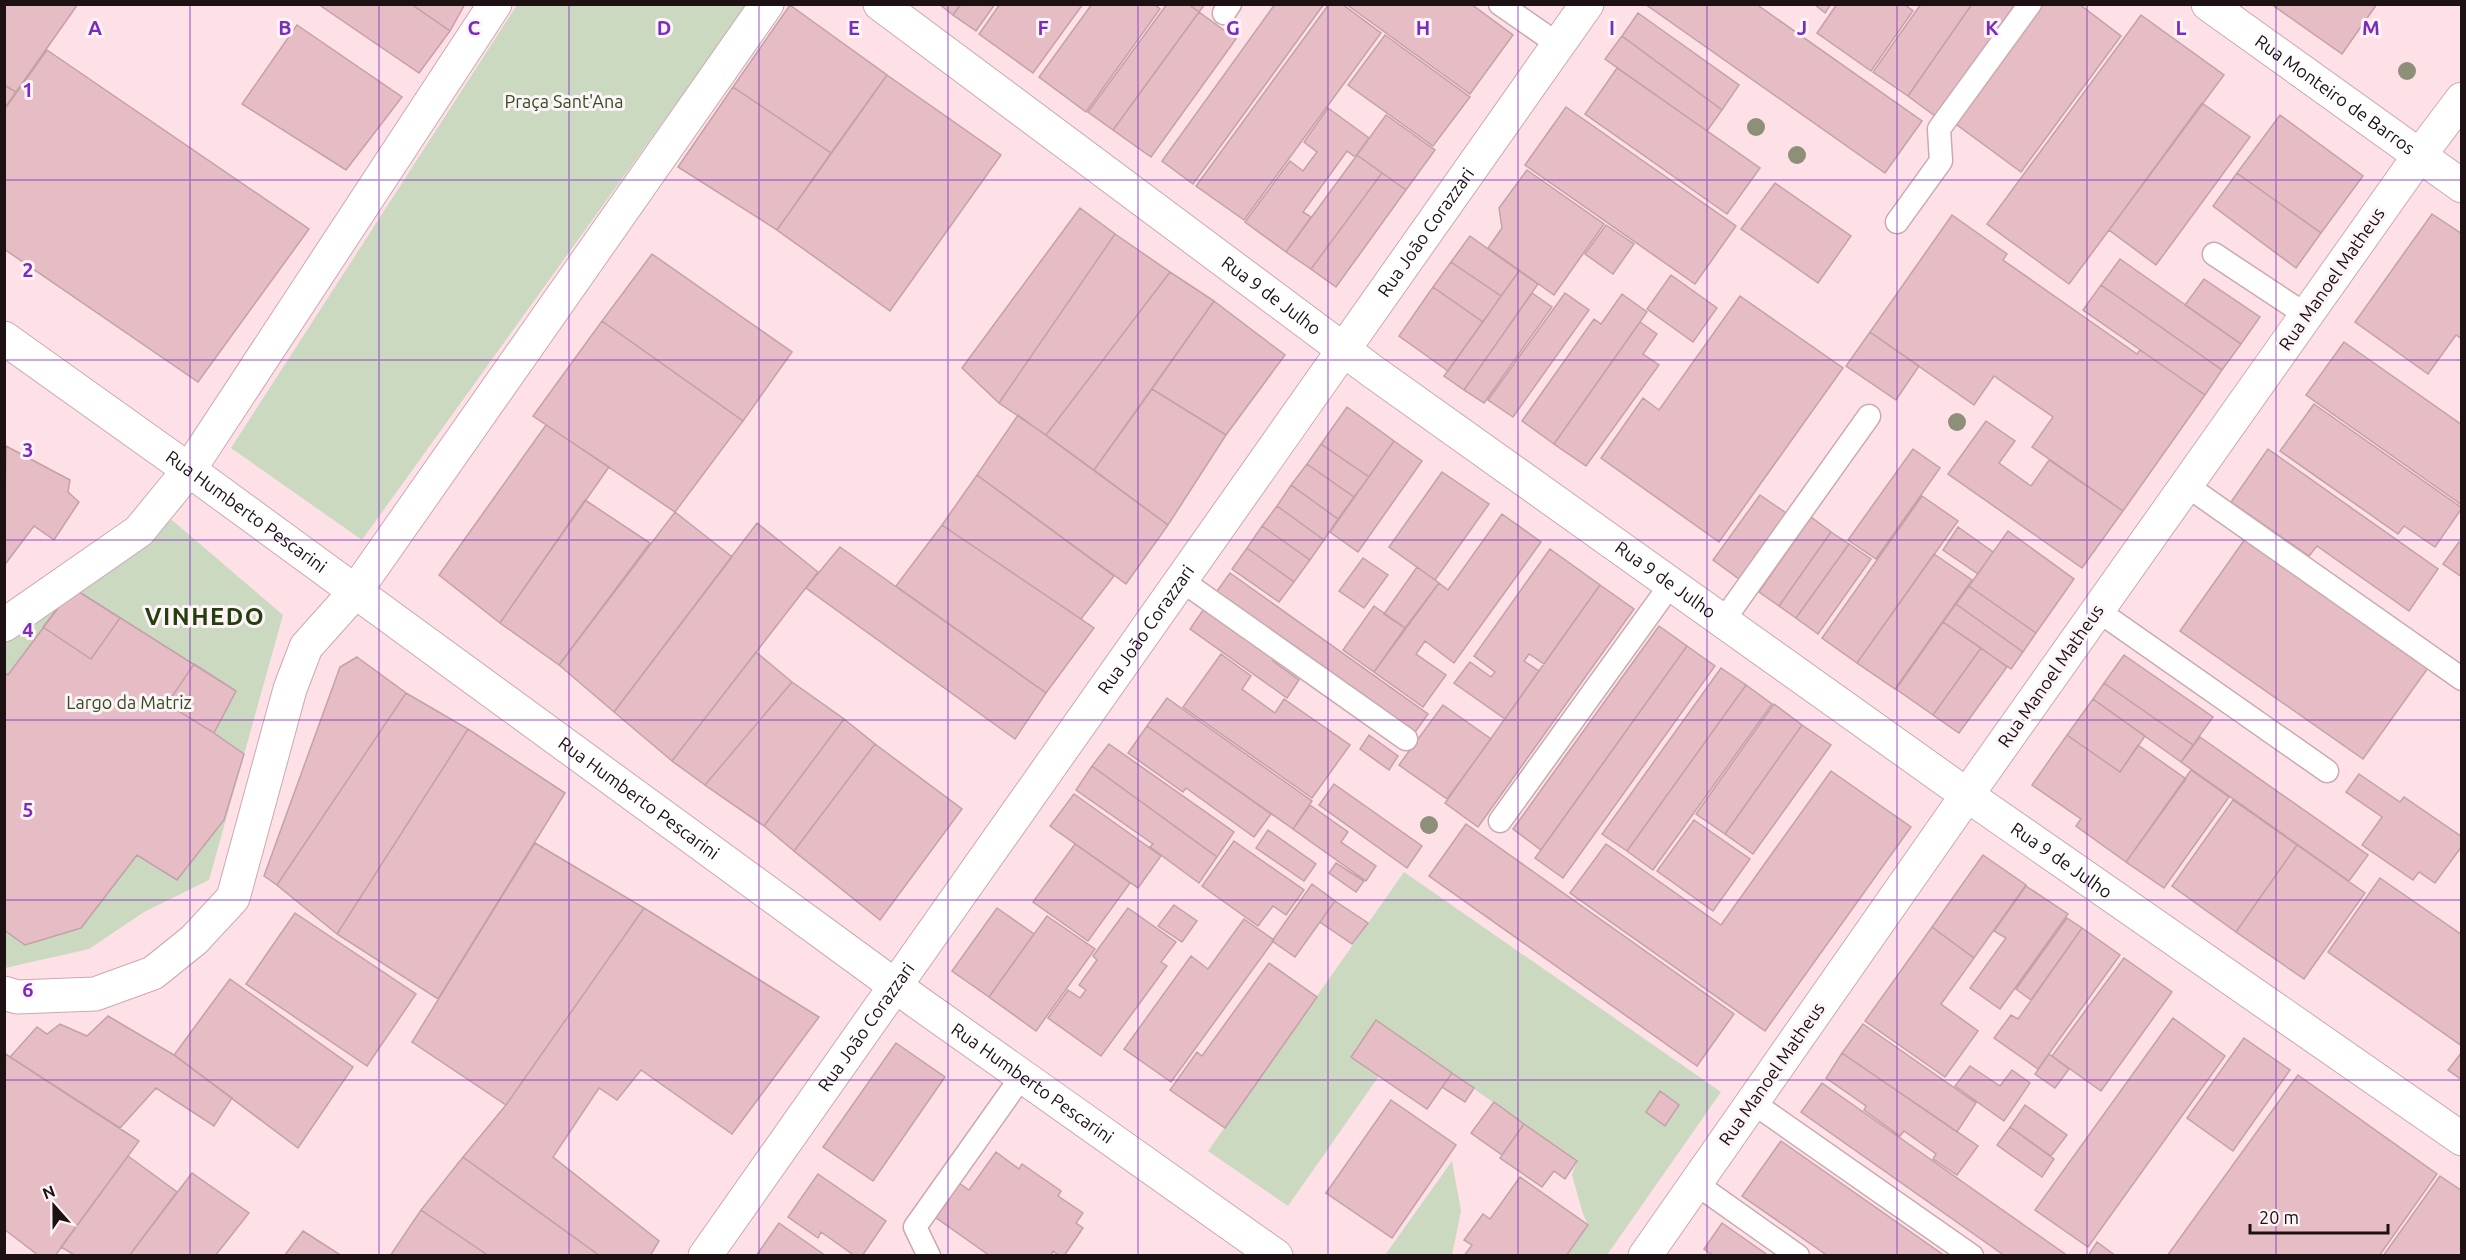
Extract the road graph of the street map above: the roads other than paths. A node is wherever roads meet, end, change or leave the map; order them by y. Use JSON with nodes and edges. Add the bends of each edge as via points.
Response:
{"nodes":[{"id":1,"x":495,"y":4,"type":"edge"},
{"id":2,"x":767,"y":4,"type":"edge"},
{"id":3,"x":880,"y":4,"type":"edge"},
{"id":4,"x":1500,"y":4,"type":"edge"},
{"id":5,"x":1587,"y":4,"type":"edge"},
{"id":6,"x":2030,"y":4,"type":"edge"},
{"id":7,"x":2208,"y":4,"type":"edge"},
{"id":8,"x":1559,"y":45,"type":"junction"},
{"id":9,"x":2462,"y":99,"type":"edge"},
{"id":10,"x":2419,"y":156,"type":"junction"},
{"id":11,"x":2462,"y":186,"type":"edge"},
{"id":12,"x":1897,"y":222,"type":"dead end"},
{"id":13,"x":2214,"y":254,"type":"dead end"},
{"id":14,"x":2306,"y":315,"type":"junction"},
{"id":15,"x":4,"y":339,"type":"edge"},
{"id":16,"x":1342,"y":350,"type":"junction"},
{"id":17,"x":1869,"y":416,"type":"dead end"},
{"id":18,"x":189,"y":470,"type":"junction"},
{"id":19,"x":2186,"y":485,"type":"junction"},
{"id":20,"x":1182,"y":580,"type":"junction"},
{"id":21,"x":1671,"y":584,"type":"junction"},
{"id":22,"x":356,"y":592,"type":"junction"},
{"id":23,"x":2097,"y":610,"type":"junction"},
{"id":24,"x":1723,"y":621,"type":"junction"},
{"id":25,"x":4,"y":625,"type":"edge"},
{"id":26,"x":2462,"y":679,"type":"edge"},
{"id":27,"x":1406,"y":739,"type":"dead end"},
{"id":28,"x":2327,"y":771,"type":"dead end"},
{"id":29,"x":1967,"y":795,"type":"junction"},
{"id":30,"x":1500,"y":821,"type":"dead end"},
{"id":31,"x":897,"y":987,"type":"junction"},
{"id":32,"x":4,"y":993,"type":"edge"},
{"id":33,"x":1022,"y":1076,"type":"junction"},
{"id":34,"x":1752,"y":1102,"type":"junction"},
{"id":35,"x":2462,"y":1139,"type":"edge"},
{"id":36,"x":1695,"y":1184,"type":"junction"},
{"id":37,"x":705,"y":1256,"type":"edge"},
{"id":38,"x":929,"y":1256,"type":"edge"},
{"id":39,"x":1276,"y":1256,"type":"edge"},
{"id":40,"x":1645,"y":1256,"type":"edge"},
{"id":41,"x":1798,"y":1256,"type":"edge"},
{"id":42,"x":1972,"y":1256,"type":"edge"}],
"edges":[{"from":1,"to":18,"type":"street"},
{"from":2,"to":22,"type":"street"},
{"from":3,"to":16,"type":"street","name":"Rua 9 de Julho"},
{"from":4,"to":8,"type":"lane"},
{"from":5,"to":8,"type":"street","name":"Rua João Corazzari"},
{"from":6,"to":12,"type":"lane","via":[[1939,129],[1941,161]]},
{"from":7,"to":10,"type":"street","name":"Rua Monteiro de Barros"},
{"from":8,"to":16,"type":"street","name":"Rua João Corazzari"},
{"from":9,"to":10,"type":"street","name":"Rua Manoel Matheus"},
{"from":10,"to":11,"type":"street","name":"Rua Monteiro de Barros"},
{"from":10,"to":14,"type":"street","name":"Rua Manoel Matheus"},
{"from":13,"to":14,"type":"lane"},
{"from":14,"to":19,"type":"street","name":"Rua Manoel Matheus"},
{"from":15,"to":18,"type":"street","name":"Rua Humberto Pescarini"},
{"from":16,"to":20,"type":"street","name":"Rua João Corazzari"},
{"from":16,"to":21,"type":"street","name":"Rua 9 de Julho"},
{"from":17,"to":24,"type":"lane"},
{"from":18,"to":22,"type":"street","name":"Rua Humberto Pescarini"},
{"from":18,"to":25,"type":"street","via":[[139,531]]},
{"from":19,"to":23,"type":"street","name":"Rua Manoel Matheus"},
{"from":19,"to":26,"type":"lane"},
{"from":20,"to":27,"type":"lane"},
{"from":20,"to":31,"type":"street","name":"Rua João Corazzari"},
{"from":21,"to":24,"type":"street","name":"Rua 9 de Julho"},
{"from":21,"to":30,"type":"lane"},
{"from":22,"to":31,"type":"street","name":"Rua Humberto Pescarini"},
{"from":22,"to":32,"type":"street","via":[[306,647],[290,689],[233,898],[194,940],[153,973],[95,994],[17,997]]},
{"from":23,"to":28,"type":"lane"},
{"from":23,"to":29,"type":"street","name":"Rua Manoel Matheus"},
{"from":24,"to":29,"type":"street","name":"Rua 9 de Julho"},
{"from":29,"to":34,"type":"street","name":"Rua Manoel Matheus"},
{"from":29,"to":35,"type":"street","name":"Rua 9 de Julho"},
{"from":31,"to":33,"type":"street","name":"Rua Humberto Pescarini"},
{"from":31,"to":37,"type":"street","name":"Rua João Corazzari"},
{"from":33,"to":38,"type":"lane","via":[[915,1227]]},
{"from":33,"to":39,"type":"street","name":"Rua Humberto Pescarini"},
{"from":34,"to":36,"type":"street","name":"Rua Manoel Matheus"},
{"from":34,"to":42,"type":"lane"},
{"from":36,"to":40,"type":"street","name":"Rua Manoel Matheus"},
{"from":36,"to":41,"type":"lane"}]}
